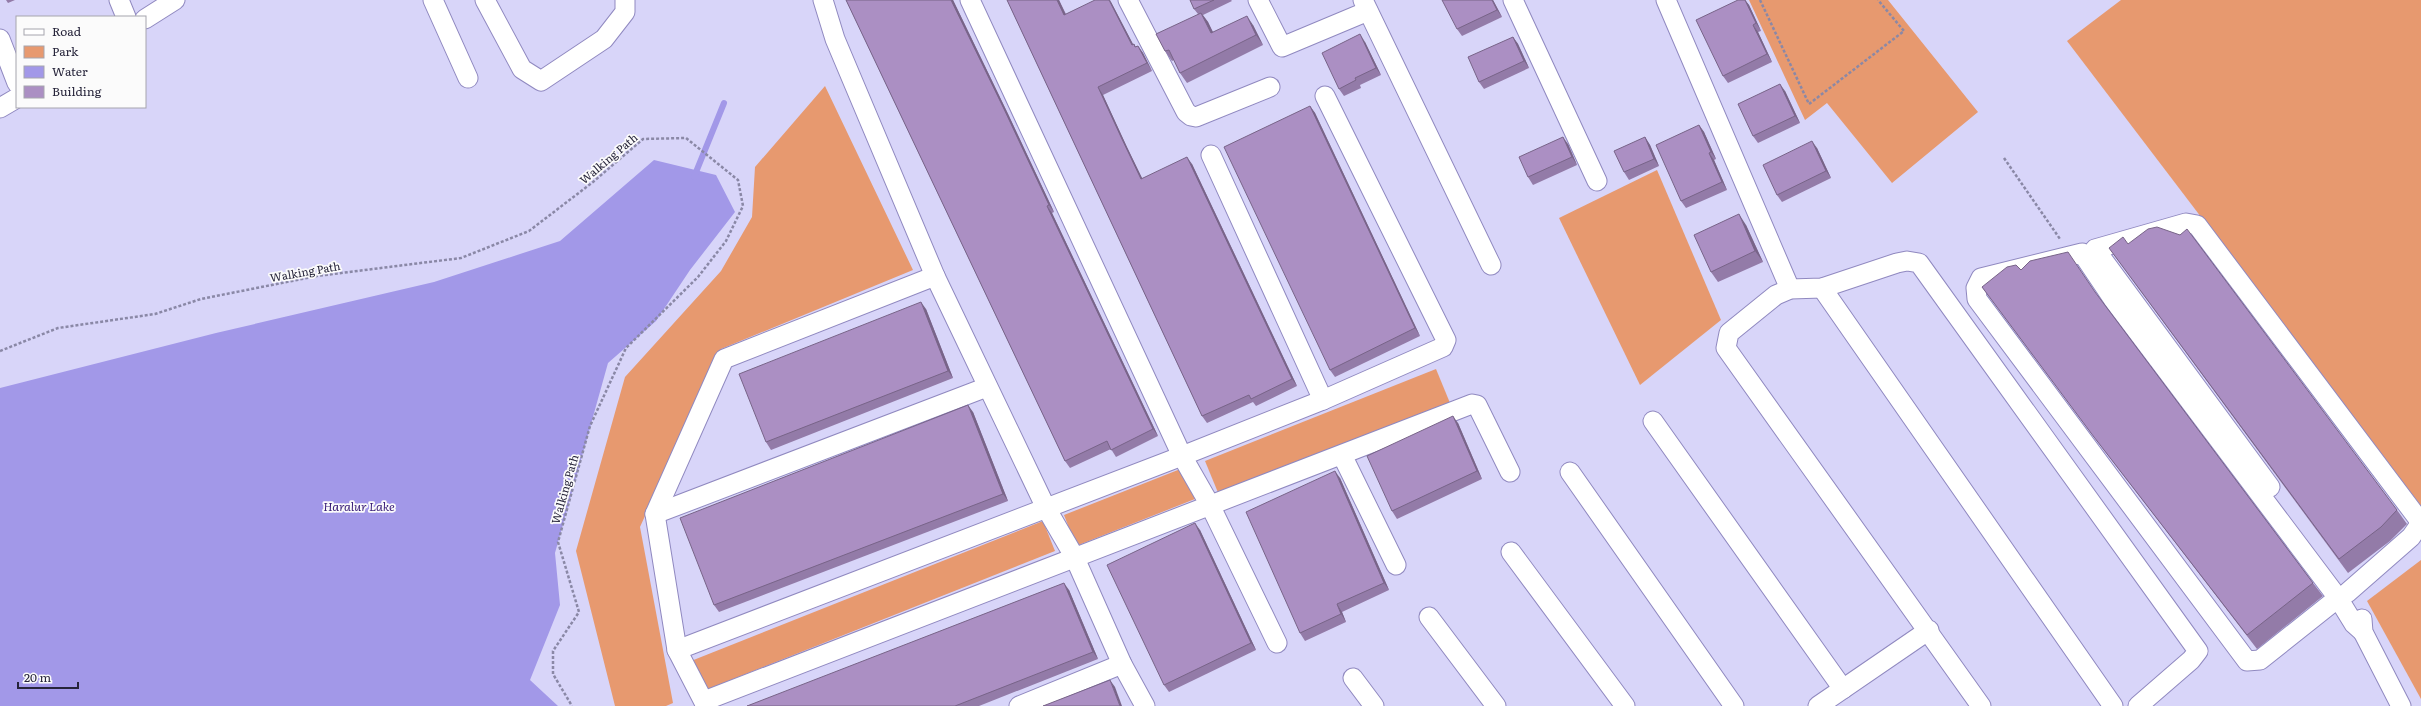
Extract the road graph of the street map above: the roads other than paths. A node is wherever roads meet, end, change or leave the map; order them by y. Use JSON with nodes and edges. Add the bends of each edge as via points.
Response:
{"nodes":[{"id":1,"x":119,"y":0,"type":"edge"},
{"id":2,"x":175,"y":0,"type":"edge"},
{"id":3,"x":433,"y":0,"type":"edge"},
{"id":4,"x":485,"y":0,"type":"edge"},
{"id":5,"x":625,"y":0,"type":"edge"},
{"id":6,"x":823,"y":0,"type":"edge"},
{"id":7,"x":970,"y":0,"type":"edge"},
{"id":8,"x":1128,"y":0,"type":"edge"},
{"id":9,"x":1258,"y":0,"type":"edge"},
{"id":10,"x":1514,"y":0,"type":"edge"},
{"id":11,"x":1666,"y":0,"type":"edge"},
{"id":12,"x":1365,"y":5,"type":"edge"},
{"id":13,"x":126,"y":16,"type":"edge"},
{"id":14,"x":146,"y":18,"type":"edge"},
{"id":15,"x":0,"y":39,"type":"edge"},
{"id":16,"x":468,"y":78,"type":"dead end"},
{"id":17,"x":16,"y":80,"type":"edge"},
{"id":18,"x":1270,"y":87,"type":"dead end"},
{"id":19,"x":1326,"y":96,"type":"dead end"},
{"id":20,"x":16,"y":99,"type":"edge"},
{"id":21,"x":0,"y":108,"type":"edge"},
{"id":22,"x":1211,"y":155,"type":"dead end"},
{"id":23,"x":1597,"y":181,"type":"dead end"},
{"id":24,"x":1491,"y":265,"type":"dead end"},
{"id":25,"x":935,"y":276,"type":"junction"},
{"id":26,"x":1822,"y":288,"type":"junction"},
{"id":27,"x":1790,"y":289,"type":"junction"},
{"id":28,"x":988,"y":387,"type":"junction"},
{"id":29,"x":1323,"y":400,"type":"junction"},
{"id":30,"x":1654,"y":422,"type":"dead end"},
{"id":31,"x":1342,"y":455,"type":"junction"},
{"id":32,"x":1182,"y":456,"type":"junction"},
{"id":33,"x":1510,"y":472,"type":"dead end"},
{"id":34,"x":1570,"y":472,"type":"dead end"},
{"id":35,"x":1210,"y":505,"type":"junction"},
{"id":36,"x":1046,"y":508,"type":"junction"},
{"id":37,"x":654,"y":514,"type":"junction"},
{"id":38,"x":1511,"y":552,"type":"dead end"},
{"id":39,"x":1074,"y":556,"type":"junction"},
{"id":40,"x":1396,"y":565,"type":"dead end"},
{"id":41,"x":2343,"y":596,"type":"junction"},
{"id":42,"x":1429,"y":617,"type":"dead end"},
{"id":43,"x":1929,"y":630,"type":"junction"},
{"id":44,"x":1278,"y":642,"type":"dead end"},
{"id":45,"x":677,"y":650,"type":"junction"},
{"id":46,"x":1122,"y":664,"type":"junction"},
{"id":47,"x":1353,"y":678,"type":"dead end"},
{"id":48,"x":1843,"y":689,"type":"junction"},
{"id":49,"x":705,"y":703,"type":"edge"},
{"id":50,"x":1019,"y":706,"type":"edge"},
{"id":51,"x":1145,"y":706,"type":"edge"},
{"id":52,"x":1374,"y":706,"type":"edge"},
{"id":53,"x":1496,"y":706,"type":"edge"},
{"id":54,"x":1625,"y":706,"type":"edge"},
{"id":55,"x":1734,"y":706,"type":"edge"},
{"id":56,"x":1818,"y":706,"type":"edge"},
{"id":57,"x":1981,"y":706,"type":"edge"},
{"id":58,"x":2113,"y":706,"type":"edge"},
{"id":59,"x":2138,"y":706,"type":"edge"},
{"id":60,"x":2401,"y":706,"type":"edge"}],
"edges":[{"from":1,"to":13,"type":"street"},
{"from":2,"to":14,"type":"street"},
{"from":3,"to":16,"type":"street"},
{"from":4,"to":5,"type":"street","via":[[522,69],[541,81],[604,39],[625,12]]},
{"from":6,"to":25,"type":"street","via":[[835,39]]},
{"from":7,"to":32,"type":"street"},
{"from":8,"to":18,"type":"street","via":[[1184,108],[1191,116],[1196,117]]},
{"from":9,"to":12,"type":"street","via":[[1282,47]]},
{"from":10,"to":23,"type":"street"},
{"from":11,"to":27,"type":"street"},
{"from":12,"to":24,"type":"street"},
{"from":15,"to":17,"type":"street"},
{"from":19,"to":29,"type":"street","via":[[1446,344],[1440,350]]},
{"from":20,"to":21,"type":"street"},
{"from":22,"to":29,"type":"street"},
{"from":25,"to":28,"type":"street"},
{"from":25,"to":37,"type":"street","via":[[724,359]]},
{"from":26,"to":27,"type":"street"},
{"from":26,"to":58,"type":"street"},
{"from":26,"to":59,"type":"street","via":[[1897,263],[1918,263],[2198,651]]},
{"from":27,"to":43,"type":"street","via":[[1776,295],[1729,333],[1726,348]]},
{"from":28,"to":36,"type":"street"},
{"from":28,"to":37,"type":"street"},
{"from":29,"to":32,"type":"street"},
{"from":30,"to":48,"type":"street"},
{"from":31,"to":33,"type":"street","via":[[1474,403]]},
{"from":31,"to":35,"type":"street"},
{"from":31,"to":40,"type":"street"},
{"from":32,"to":35,"type":"street"},
{"from":32,"to":36,"type":"street"},
{"from":34,"to":55,"type":"street"},
{"from":35,"to":39,"type":"street"},
{"from":35,"to":44,"type":"street"},
{"from":36,"to":39,"type":"street"},
{"from":36,"to":45,"type":"street"},
{"from":37,"to":45,"type":"street"},
{"from":38,"to":54,"type":"street"},
{"from":39,"to":46,"type":"street"},
{"from":39,"to":49,"type":"street"},
{"from":41,"to":41,"type":"street","via":[[2109,268],[2095,249],[2186,223],[2197,225],[2419,520],[2418,527],[2411,537]]},
{"from":41,"to":41,"type":"street","via":[[2260,660],[2247,661],[1977,299],[1976,288],[1981,278],[2082,253],[2113,299]]},
{"from":41,"to":60,"type":"street","via":[[2362,619],[2363,632]]},
{"from":42,"to":53,"type":"street"},
{"from":43,"to":48,"type":"street"},
{"from":43,"to":57,"type":"street"},
{"from":45,"to":49,"type":"street"},
{"from":46,"to":50,"type":"street"},
{"from":46,"to":51,"type":"street"},
{"from":47,"to":52,"type":"street"},
{"from":48,"to":56,"type":"street"}]}
